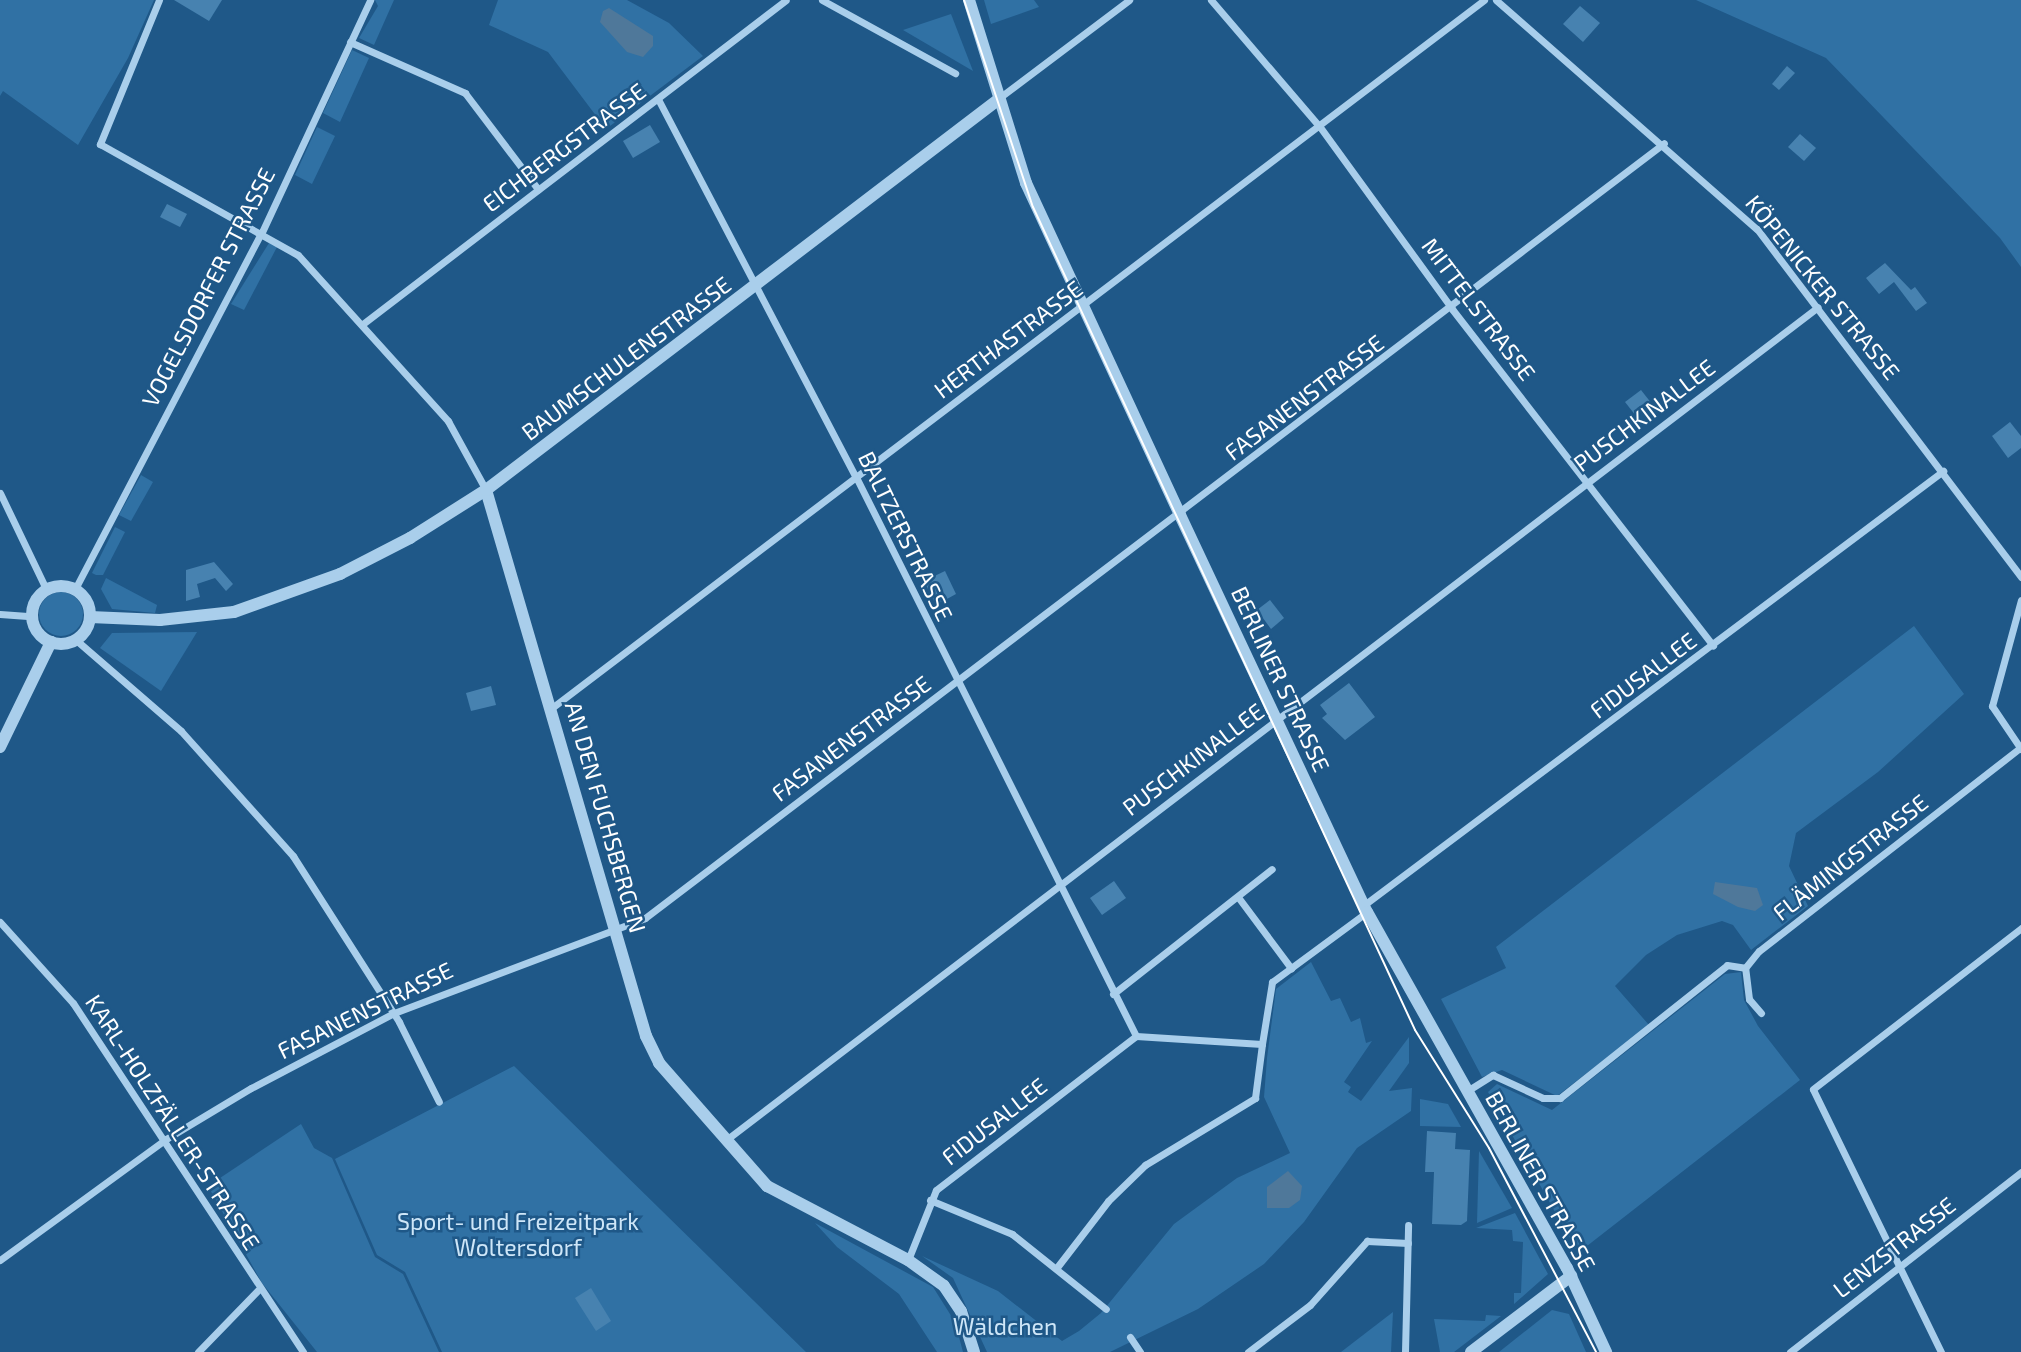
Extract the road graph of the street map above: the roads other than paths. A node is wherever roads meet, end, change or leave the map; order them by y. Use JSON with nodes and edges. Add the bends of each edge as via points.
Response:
{"nodes":[{"id":1,"x":159,"y":0,"type":"edge"},
{"id":2,"x":370,"y":0,"type":"edge"},
{"id":3,"x":786,"y":0,"type":"edge"},
{"id":4,"x":822,"y":0,"type":"edge"},
{"id":5,"x":969,"y":0,"type":"edge"},
{"id":6,"x":1129,"y":0,"type":"edge"},
{"id":7,"x":1211,"y":0,"type":"edge"},
{"id":8,"x":1484,"y":0,"type":"edge"},
{"id":9,"x":1496,"y":0,"type":"edge"},
{"id":10,"x":350,"y":42,"type":"junction"},
{"id":11,"x":955,"y":73,"type":"dead end"},
{"id":12,"x":658,"y":99,"type":"junction"},
{"id":13,"x":999,"y":99,"type":"junction"},
{"id":14,"x":1320,"y":127,"type":"junction"},
{"id":15,"x":1664,"y":143,"type":"junction"},
{"id":16,"x":538,"y":190,"type":"junction"},
{"id":17,"x":262,"y":232,"type":"junction"},
{"id":18,"x":756,"y":285,"type":"junction"},
{"id":19,"x":1083,"y":306,"type":"junction"},
{"id":20,"x":1818,"y":307,"type":"junction"},
{"id":21,"x":1452,"y":309,"type":"junction"},
{"id":22,"x":364,"y":323,"type":"junction"},
{"id":23,"x":1942,"y":471,"type":"junction"},
{"id":24,"x":857,"y":479,"type":"junction"},
{"id":25,"x":1590,"y":481,"type":"junction"},
{"id":26,"x":486,"y":491,"type":"junction"},
{"id":27,"x":0,"y":493,"type":"edge"},
{"id":28,"x":1180,"y":515,"type":"junction"},
{"id":29,"x":2021,"y":577,"type":"edge"},
{"id":30,"x":46,"y":589,"type":"junction"},
{"id":31,"x":75,"y":589,"type":"junction"},
{"id":32,"x":2021,"y":600,"type":"edge"},
{"id":33,"x":0,"y":614,"type":"edge"},
{"id":34,"x":32,"y":616,"type":"junction"},
{"id":35,"x":90,"y":617,"type":"junction"},
{"id":36,"x":76,"y":640,"type":"junction"},
{"id":37,"x":51,"y":642,"type":"junction"},
{"id":38,"x":1713,"y":646,"type":"junction"},
{"id":39,"x":957,"y":683,"type":"junction"},
{"id":40,"x":553,"y":707,"type":"junction"},
{"id":41,"x":1277,"y":719,"type":"junction"},
{"id":42,"x":0,"y":747,"type":"edge"},
{"id":43,"x":2020,"y":749,"type":"edge"},
{"id":44,"x":1272,"y":869,"type":"dead end"},
{"id":45,"x":1060,"y":885,"type":"junction"},
{"id":46,"x":1238,"y":897,"type":"junction"},
{"id":47,"x":1366,"y":909,"type":"junction"},
{"id":48,"x":0,"y":922,"type":"edge"},
{"id":49,"x":615,"y":926,"type":"junction"},
{"id":50,"x":2021,"y":928,"type":"edge"},
{"id":51,"x":1291,"y":968,"type":"junction"},
{"id":52,"x":1745,"y":968,"type":"junction"},
{"id":53,"x":1113,"y":994,"type":"junction"},
{"id":54,"x":394,"y":1013,"type":"junction"},
{"id":55,"x":1761,"y":1013,"type":"dead end"},
{"id":56,"x":1136,"y":1036,"type":"junction"},
{"id":57,"x":1262,"y":1044,"type":"junction"},
{"id":58,"x":1466,"y":1091,"type":"junction"},
{"id":59,"x":439,"y":1102,"type":"dead end"},
{"id":60,"x":166,"y":1139,"type":"junction"},
{"id":61,"x":726,"y":1140,"type":"junction"},
{"id":62,"x":2021,"y":1172,"type":"edge"},
{"id":63,"x":930,"y":1200,"type":"junction"},
{"id":64,"x":1408,"y":1225,"type":"dead end"},
{"id":65,"x":1408,"y":1243,"type":"junction"},
{"id":66,"x":0,"y":1260,"type":"edge"},
{"id":67,"x":908,"y":1260,"type":"junction"},
{"id":68,"x":1058,"y":1266,"type":"junction"},
{"id":69,"x":1899,"y":1267,"type":"junction"},
{"id":70,"x":1571,"y":1276,"type":"junction"},
{"id":71,"x":258,"y":1290,"type":"junction"},
{"id":72,"x":1106,"y":1309,"type":"dead end"},
{"id":73,"x":1130,"y":1337,"type":"dead end"},
{"id":74,"x":198,"y":1352,"type":"edge"},
{"id":75,"x":303,"y":1352,"type":"edge"},
{"id":76,"x":974,"y":1352,"type":"edge"},
{"id":77,"x":1140,"y":1352,"type":"edge"},
{"id":78,"x":1248,"y":1352,"type":"edge"},
{"id":79,"x":1405,"y":1352,"type":"edge"},
{"id":80,"x":1471,"y":1352,"type":"edge"},
{"id":81,"x":1606,"y":1352,"type":"edge"},
{"id":82,"x":1790,"y":1352,"type":"edge"},
{"id":83,"x":1941,"y":1352,"type":"edge"}],
"edges":[{"from":1,"to":17,"type":"street","name":"AN DEN FUCHSBERGEN","via":[[100,145]]},
{"from":2,"to":10,"type":"street","name":"VOGELSDORFER STRASSE"},
{"from":3,"to":12,"type":"street","name":"EICHBERGSTRASSE"},
{"from":4,"to":11,"type":"street"},
{"from":5,"to":13,"type":"street","name":"BERLINER STRASSE"},
{"from":6,"to":13,"type":"street","name":"BAUMSCHULENSTRASSE"},
{"from":7,"to":14,"type":"street","name":"MITTELSTRASSE"},
{"from":8,"to":14,"type":"street","name":"HERTHASTRASSE"},
{"from":9,"to":15,"type":"street","name":"KÖPENICKER STRASSE"},
{"from":10,"to":16,"type":"street","via":[[465,93]]},
{"from":10,"to":17,"type":"street","name":"VOGELSDORFER STRASSE"},
{"from":12,"to":16,"type":"street","name":"EICHBERGSTRASSE"},
{"from":12,"to":18,"type":"street","name":"BALTZERSTRASSE"},
{"from":13,"to":18,"type":"street","name":"BAUMSCHULENSTRASSE"},
{"from":13,"to":19,"type":"street","name":"BERLINER STRASSE","via":[[1026,183]]},
{"from":14,"to":19,"type":"street","name":"HERTHASTRASSE"},
{"from":14,"to":21,"type":"street","name":"MITTELSTRASSE"},
{"from":15,"to":20,"type":"street","name":"KÖPENICKER STRASSE","via":[[1743,214]]},
{"from":15,"to":21,"type":"street","name":"FASANENSTRASSE"},
{"from":16,"to":22,"type":"street","name":"EICHBERGSTRASSE"},
{"from":17,"to":22,"type":"street","name":"AN DEN FUCHSBERGEN","via":[[298,255]]},
{"from":17,"to":31,"type":"street","name":"VOGELSDORFER STRASSE"},
{"from":18,"to":24,"type":"street","name":"BALTZERSTRASSE"},
{"from":18,"to":26,"type":"street","name":"BAUMSCHULENSTRASSE"},
{"from":19,"to":24,"type":"street","name":"HERTHASTRASSE"},
{"from":19,"to":28,"type":"street","name":"BERLINER STRASSE"},
{"from":20,"to":23,"type":"street","name":"KÖPENICKER STRASSE"},
{"from":20,"to":25,"type":"street","name":"PUSCHKINALLEE"},
{"from":21,"to":25,"type":"street","name":"MITTELSTRASSE"},
{"from":21,"to":28,"type":"street","name":"FASANENSTRASSE"},
{"from":22,"to":26,"type":"street","name":"AN DEN FUCHSBERGEN","via":[[448,421]]},
{"from":23,"to":29,"type":"street","name":"KÖPENICKER STRASSE"},
{"from":23,"to":38,"type":"street","name":"FIDUSALLEE"},
{"from":24,"to":39,"type":"street","name":"BALTZERSTRASSE"},
{"from":24,"to":40,"type":"street","name":"HERTHASTRASSE"},
{"from":25,"to":38,"type":"street","name":"MITTELSTRASSE"},
{"from":25,"to":41,"type":"street","name":"PUSCHKINALLEE"},
{"from":26,"to":35,"type":"street","name":"BAUMSCHULENSTRASSE","via":[[365,562],[265,602],[181,619]]},
{"from":26,"to":40,"type":"street","name":"AN DEN FUCHSBERGEN"},
{"from":27,"to":30,"type":"street"},
{"from":28,"to":39,"type":"street","name":"FASANENSTRASSE"},
{"from":28,"to":41,"type":"street","name":"BERLINER STRASSE"},
{"from":30,"to":31,"type":"street"},
{"from":30,"to":34,"type":"street","via":[[35,600]]},
{"from":31,"to":35,"type":"street","via":[[87,601]]},
{"from":32,"to":43,"type":"street","via":[[1992,706]]},
{"from":33,"to":34,"type":"street"},
{"from":34,"to":37,"type":"street","via":[[37,632]]},
{"from":35,"to":36,"type":"street"},
{"from":36,"to":37,"type":"street"},
{"from":36,"to":54,"type":"street","via":[[181,731],[246,797],[293,856]]},
{"from":37,"to":42,"type":"street"},
{"from":38,"to":47,"type":"street","name":"FIDUSALLEE"},
{"from":39,"to":45,"type":"street","name":"BALTZERSTRASSE"},
{"from":39,"to":49,"type":"street","name":"FASANENSTRASSE","via":[[645,918]]},
{"from":40,"to":49,"type":"street","name":"AN DEN FUCHSBERGEN"},
{"from":41,"to":45,"type":"street","name":"PUSCHKINALLEE"},
{"from":41,"to":47,"type":"street","name":"BERLINER STRASSE"},
{"from":43,"to":52,"type":"street","name":"FLÄMINGSTRASSE","via":[[1759,951]]},
{"from":44,"to":46,"type":"street"},
{"from":45,"to":53,"type":"street","name":"BALTZERSTRASSE"},
{"from":45,"to":61,"type":"street","name":"PUSCHKINALLEE"},
{"from":46,"to":51,"type":"street"},
{"from":46,"to":53,"type":"street"},
{"from":47,"to":51,"type":"street","name":"FIDUSALLEE"},
{"from":47,"to":58,"type":"street","name":"BERLINER STRASSE"},
{"from":48,"to":60,"type":"street","name":"KARL-HOLZFÄLLER-STRASSE","via":[[73,1003]]},
{"from":49,"to":54,"type":"street","name":"FASANENSTRASSE"},
{"from":49,"to":61,"type":"street","name":"AN DEN FUCHSBERGEN","via":[[659,1063]]},
{"from":50,"to":69,"type":"street","via":[[1813,1089]]},
{"from":51,"to":57,"type":"street","name":"FIDUSALLEE","via":[[1267,990]]},
{"from":52,"to":55,"type":"street","via":[[1749,999]]},
{"from":52,"to":58,"type":"street","via":[[1727,965],[1560,1098],[1543,1098],[1493,1075]]},
{"from":53,"to":56,"type":"street"},
{"from":54,"to":59,"type":"street"},
{"from":54,"to":60,"type":"street","name":"FASANENSTRASSE"},
{"from":56,"to":57,"type":"street"},
{"from":56,"to":63,"type":"street","name":"FIDUSALLEE"},
{"from":57,"to":68,"type":"street","name":"FIDUSALLEE","via":[[1255,1098],[1145,1165],[1108,1201]]},
{"from":58,"to":70,"type":"street","name":"BERLINER STRASSE"},
{"from":60,"to":66,"type":"street","name":"FASANENSTRASSE"},
{"from":60,"to":71,"type":"street","name":"KARL-HOLZFÄLLER-STRASSE"},
{"from":61,"to":67,"type":"street","name":"AN DEN FUCHSBERGEN","via":[[767,1186],[796,1206]]},
{"from":62,"to":69,"type":"street","name":"LENZSTRASSE"},
{"from":63,"to":67,"type":"street"},
{"from":63,"to":68,"type":"street","via":[[1012,1234]]},
{"from":64,"to":65,"type":"street"},
{"from":65,"to":78,"type":"street","via":[[1367,1241],[1310,1305]]},
{"from":65,"to":79,"type":"street"},
{"from":67,"to":76,"type":"street","name":"AN DEN FUCHSBERGEN","via":[[944,1286],[961,1311]]},
{"from":68,"to":72,"type":"street"},
{"from":69,"to":82,"type":"street","name":"LENZSTRASSE"},
{"from":69,"to":83,"type":"street"},
{"from":70,"to":80,"type":"street"},
{"from":70,"to":81,"type":"street","name":"BERLINER STRASSE"},
{"from":71,"to":74,"type":"street"},
{"from":71,"to":75,"type":"street","name":"KARL-HOLZFÄLLER-STRASSE"},
{"from":73,"to":77,"type":"street"}]}
